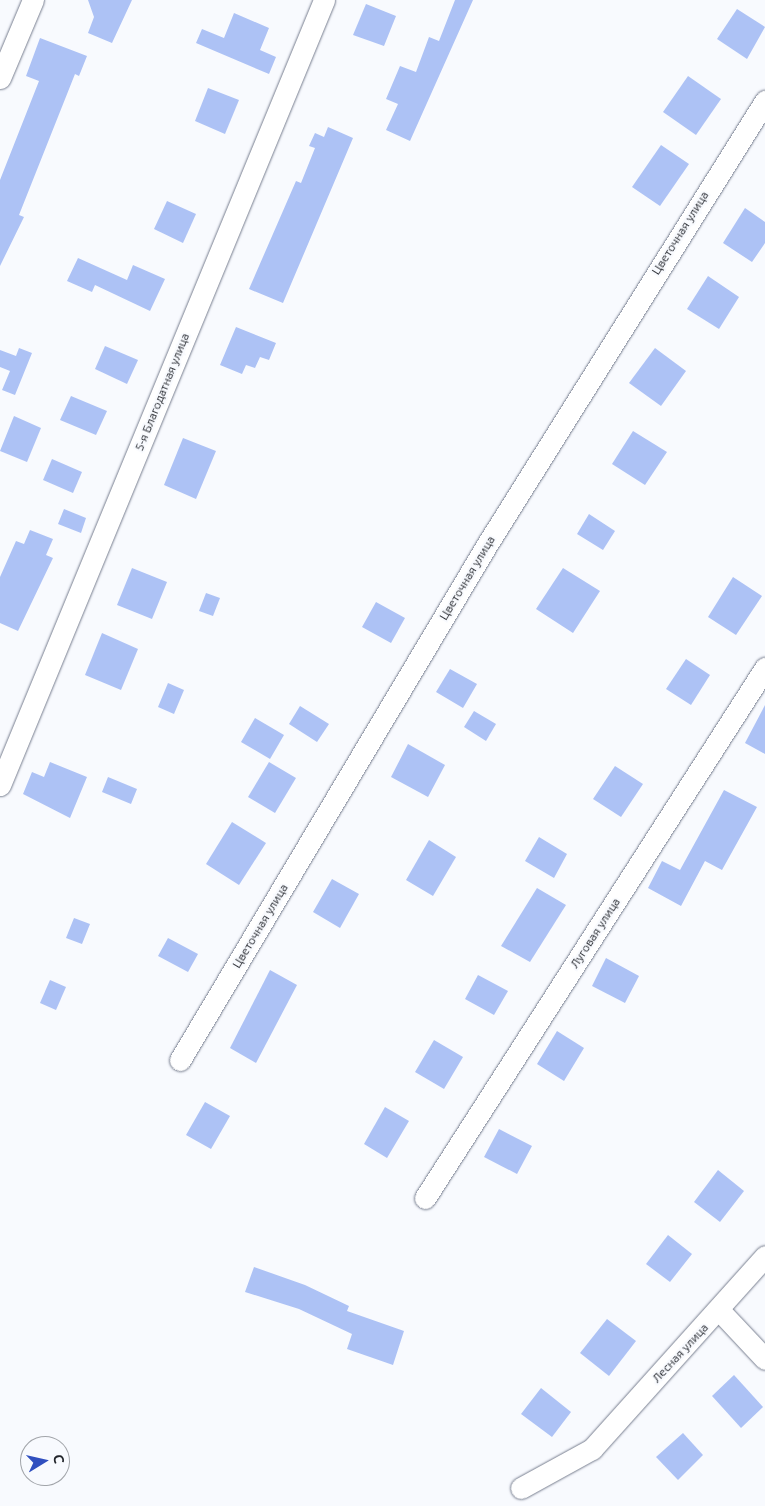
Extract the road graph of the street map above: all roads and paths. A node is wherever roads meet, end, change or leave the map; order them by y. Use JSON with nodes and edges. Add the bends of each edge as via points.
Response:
{"nodes":[{"id":1,"x":33,"y":0,"type":"edge"},
{"id":2,"x":324,"y":0,"type":"edge"},
{"id":3,"x":0,"y":78,"type":"edge"},
{"id":4,"x":765,"y":101,"type":"edge"},
{"id":5,"x":765,"y":668,"type":"edge"},
{"id":6,"x":0,"y":785,"type":"edge"},
{"id":7,"x":180,"y":1060,"type":"dead end"},
{"id":8,"x":425,"y":1198,"type":"dead end"},
{"id":9,"x":765,"y":1256,"type":"edge"},
{"id":10,"x":720,"y":1310,"type":"junction"},
{"id":11,"x":765,"y":1359,"type":"edge"},
{"id":12,"x":521,"y":1488,"type":"dead end"}],
"edges":[{"from":1,"to":3,"type":"street"},
{"from":2,"to":6,"type":"street","name":"5-я Благодатная улица"},
{"from":4,"to":7,"type":"street","name":"Цветочная улица","via":[[488,543]]},
{"from":5,"to":8,"type":"street","name":"Луговая улица"},
{"from":9,"to":10,"type":"street","name":"Лесная улица"},
{"from":10,"to":11,"type":"street"},
{"from":10,"to":12,"type":"street","name":"Лесная улица","via":[[592,1448]]}]}
